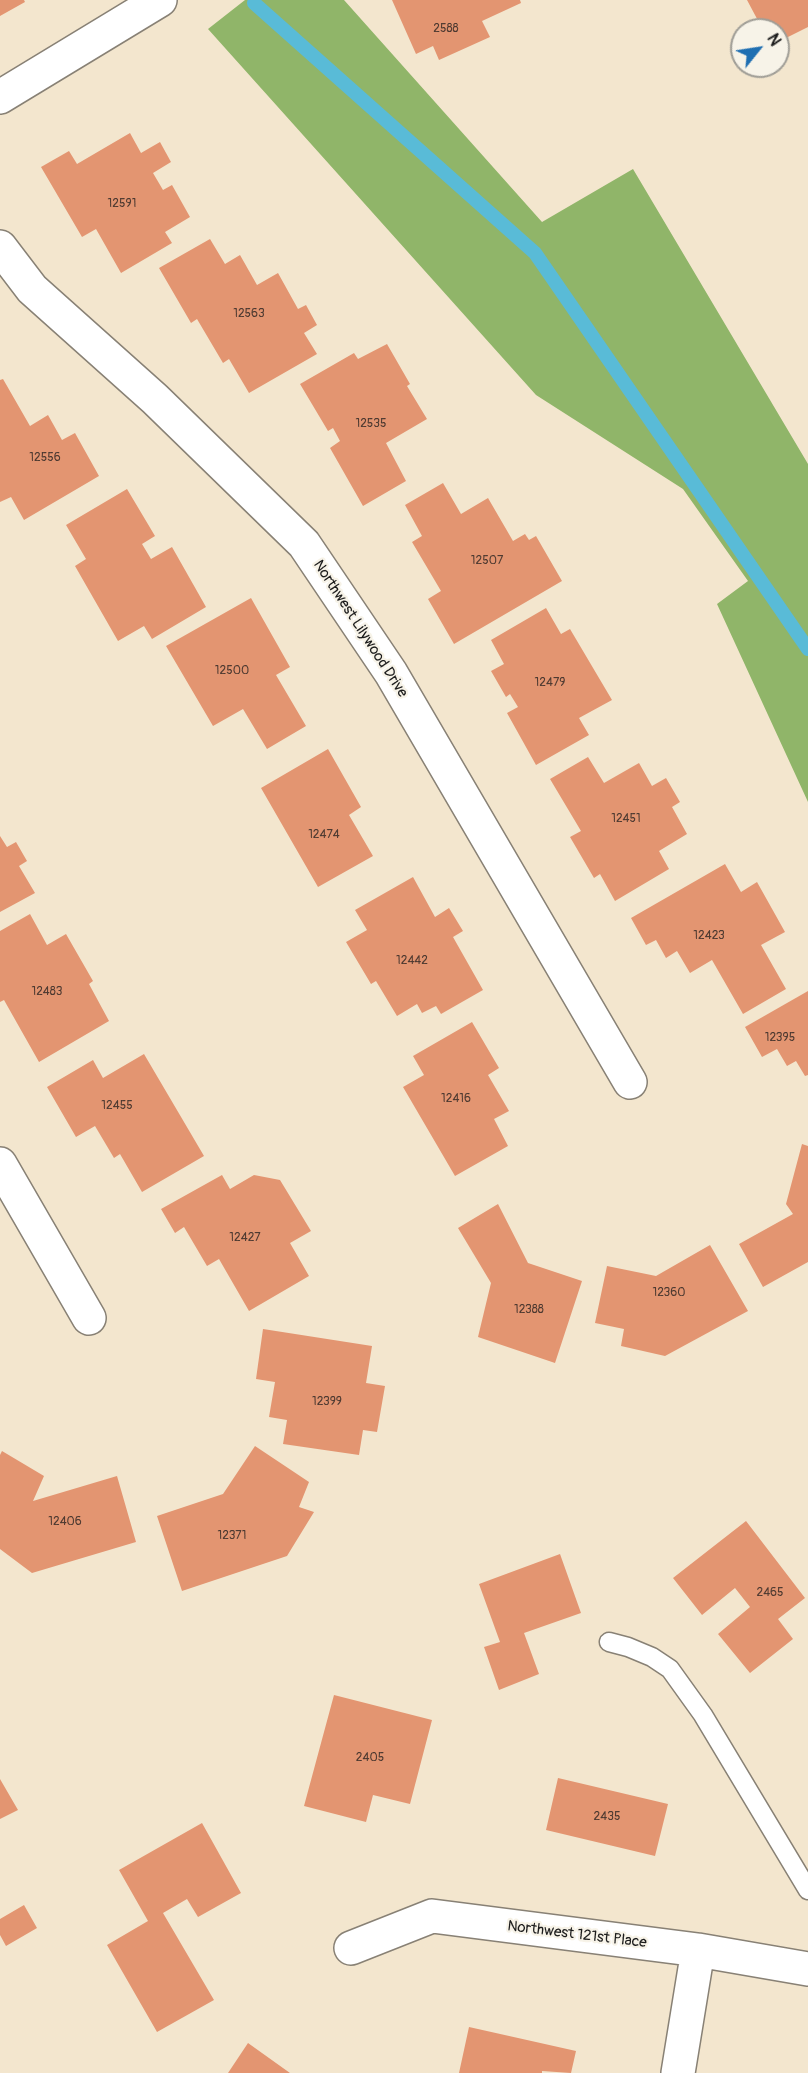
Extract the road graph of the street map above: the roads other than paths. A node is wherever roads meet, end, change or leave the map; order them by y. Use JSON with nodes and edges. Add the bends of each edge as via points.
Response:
{"nodes":[{"id":1,"x":160,"y":0,"type":"edge"},
{"id":2,"x":0,"y":97,"type":"edge"},
{"id":3,"x":0,"y":246,"type":"edge"},
{"id":4,"x":630,"y":1082,"type":"dead end"},
{"id":5,"x":0,"y":1164,"type":"edge"},
{"id":6,"x":89,"y":1318,"type":"dead end"},
{"id":7,"x":609,"y":1642,"type":"dead end"},
{"id":8,"x":808,"y":1890,"type":"edge"},
{"id":9,"x":351,"y":1948,"type":"dead end"},
{"id":10,"x":698,"y":1950,"type":"junction"},
{"id":11,"x":808,"y":1968,"type":"edge"},
{"id":12,"x":678,"y":2073,"type":"edge"}],
"edges":[{"from":1,"to":2,"type":"street"},
{"from":3,"to":4,"type":"street","name":"Northwest Lilywood Drive","via":[[32,289],[155,399],[304,544],[391,673]]},
{"from":5,"to":6,"type":"street"},
{"from":7,"to":8,"type":"lane","via":[[652,1657],[670,1669],[703,1715]]},
{"from":9,"to":10,"type":"street","name":"Northwest 121st Place","via":[[432,1916]]},
{"from":10,"to":11,"type":"street","name":"Northwest 121st Place"},
{"from":10,"to":12,"type":"street"}]}
